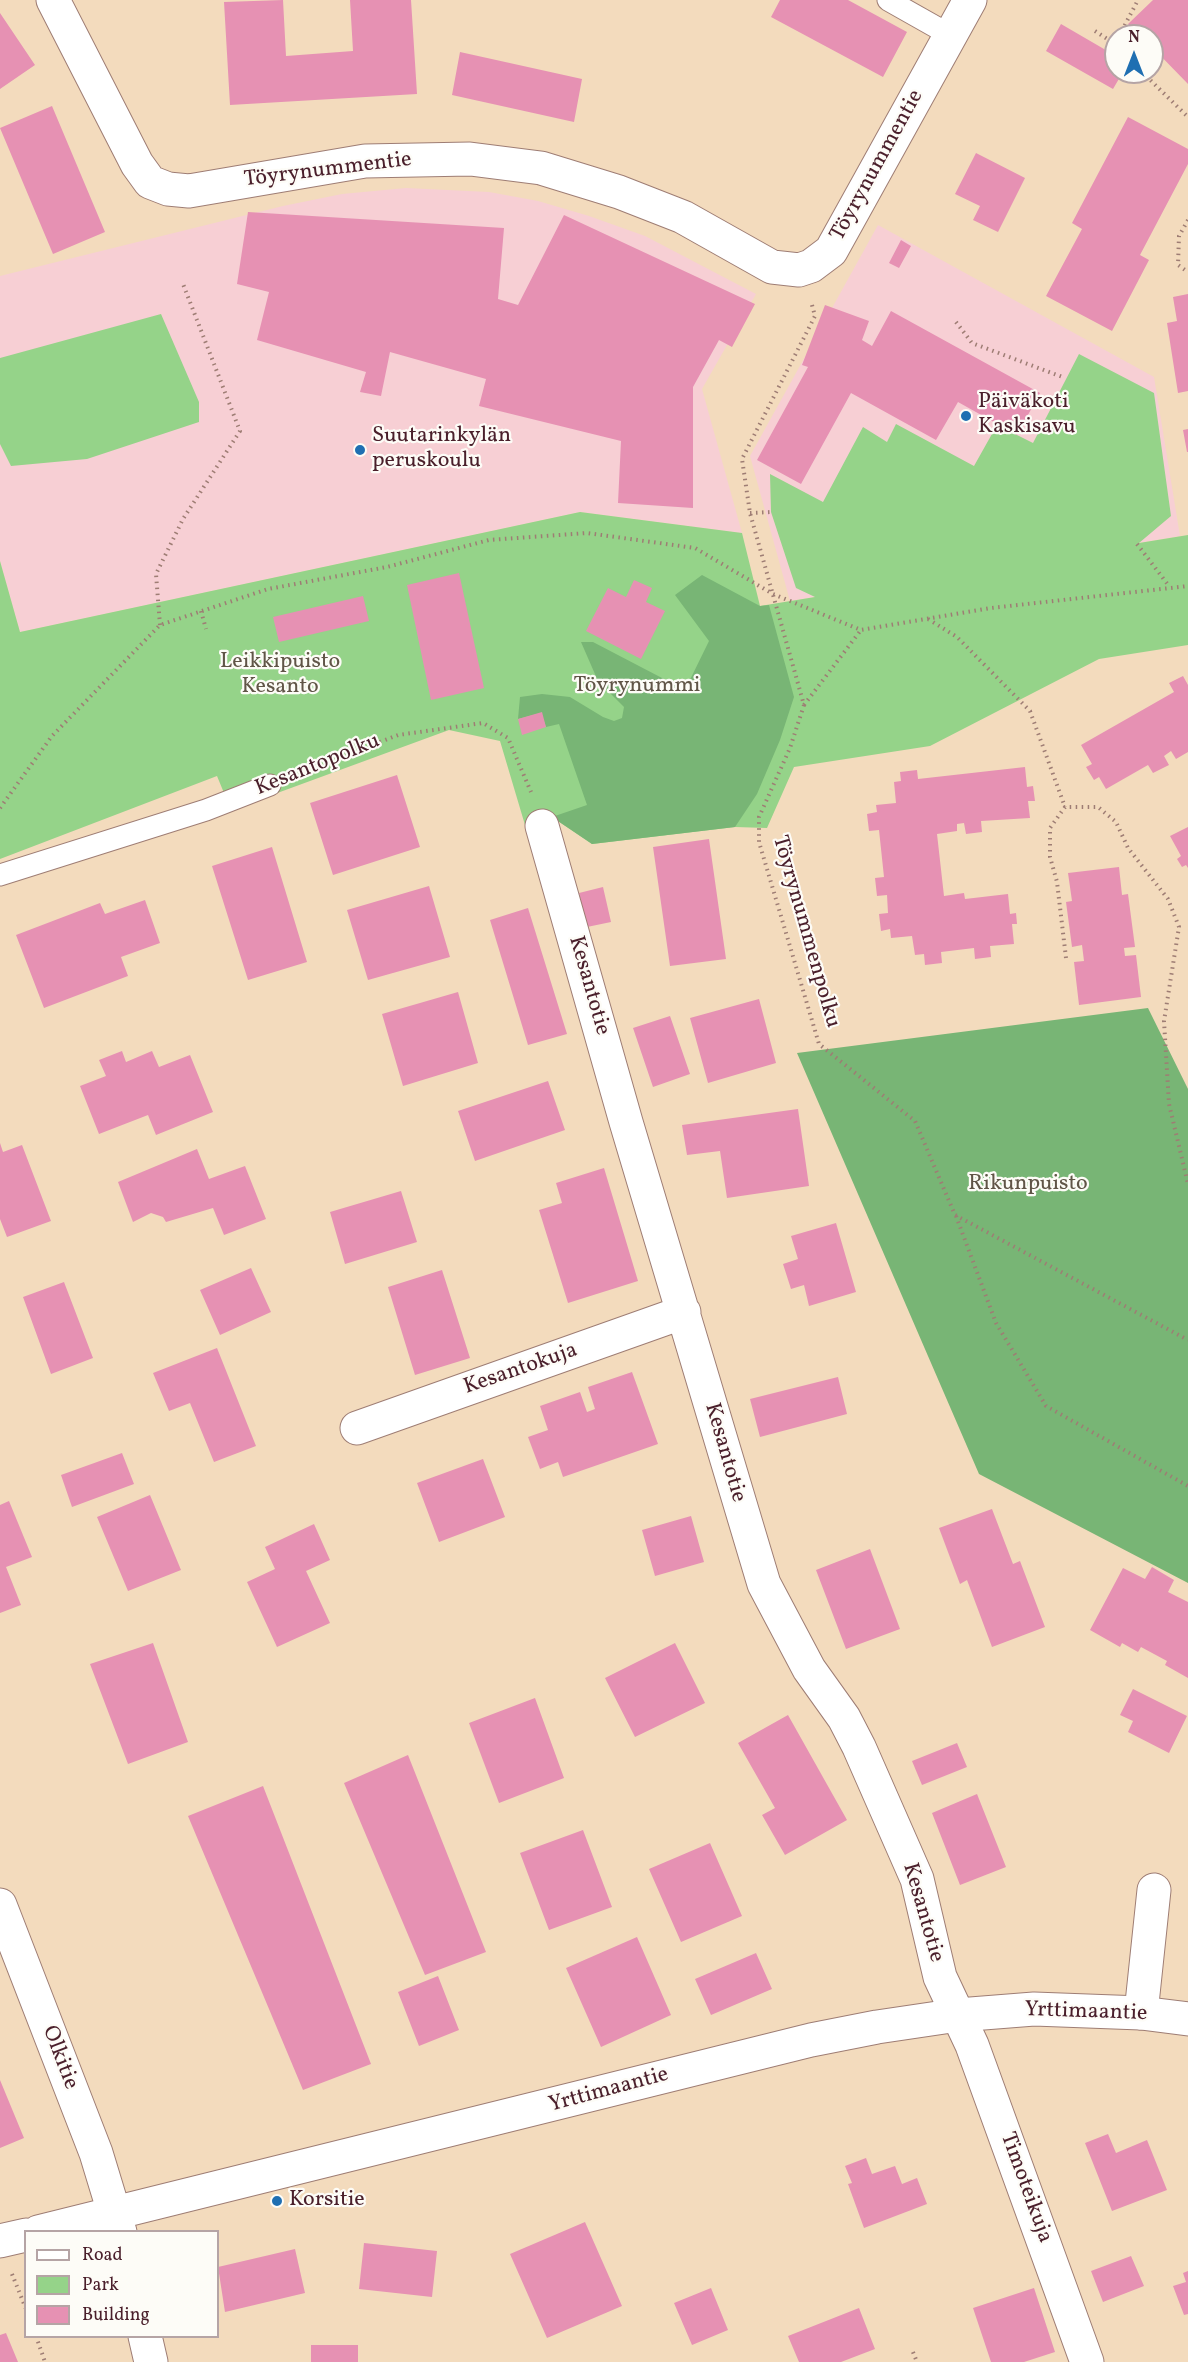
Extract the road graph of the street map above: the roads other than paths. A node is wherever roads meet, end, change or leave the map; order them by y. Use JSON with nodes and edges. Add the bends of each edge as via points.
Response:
{"nodes":[{"id":1,"x":53,"y":0,"type":"edge"},
{"id":2,"x":888,"y":0,"type":"edge"},
{"id":3,"x":970,"y":0,"type":"edge"},
{"id":4,"x":950,"y":35,"type":"junction"},
{"id":5,"x":270,"y":785,"type":"road end"},
{"id":6,"x":542,"y":826,"type":"road end"},
{"id":7,"x":0,"y":875,"type":"edge"},
{"id":8,"x":684,"y":1312,"type":"junction"},
{"id":9,"x":357,"y":1428,"type":"dead end"},
{"id":10,"x":1154,"y":1890,"type":"dead end"},
{"id":11,"x":0,"y":1905,"type":"edge"},
{"id":12,"x":1142,"y":2013,"type":"junction"},
{"id":13,"x":958,"y":2015,"type":"junction"},
{"id":14,"x":1188,"y":2019,"type":"edge"},
{"id":15,"x":117,"y":2222,"type":"edge"},
{"id":16,"x":54,"y":2230,"type":"edge"},
{"id":17,"x":24,"y":2237,"type":"edge"},
{"id":18,"x":5,"y":2254,"type":"edge"},
{"id":19,"x":145,"y":2338,"type":"edge"},
{"id":20,"x":151,"y":2362,"type":"edge"},
{"id":21,"x":1087,"y":2362,"type":"edge"}],
"edges":[{"from":1,"to":4,"type":"street","name":"Töyrynummentie","via":[[137,164],[150,182],[168,189],[189,191],[365,161],[470,159],[541,168],[683,217],[772,267],[799,270],[831,251]]},
{"from":2,"to":4,"type":"lane"},
{"from":3,"to":4,"type":"street","name":"Töyrynummentie"},
{"from":5,"to":7,"type":"lane","name":"Kesantopolku","via":[[207,810]]},
{"from":6,"to":8,"type":"street","name":"Kesantotie"},
{"from":8,"to":9,"type":"street","name":"Kesantokuja"},
{"from":8,"to":13,"type":"street","name":"Kesantotie","via":[[764,1584],[808,1669],[844,1718],[859,1747],[917,1879],[940,1977]]},
{"from":10,"to":12,"type":"street"},
{"from":11,"to":15,"type":"street","name":"Olkitie","via":[[96,2153]]},
{"from":12,"to":13,"type":"street","name":"Yrttimaantie","via":[[1034,2009]]},
{"from":12,"to":14,"type":"street","name":"Yrttimaantie"},
{"from":13,"to":15,"type":"street","name":"Yrttimaantie","via":[[811,2040]]},
{"from":13,"to":21,"type":"street","name":"Timoteikuja"},
{"from":15,"to":16,"type":"street","name":"Yrttimaantie"},
{"from":17,"to":18,"type":"street"},
{"from":19,"to":20,"type":"street"}]}
